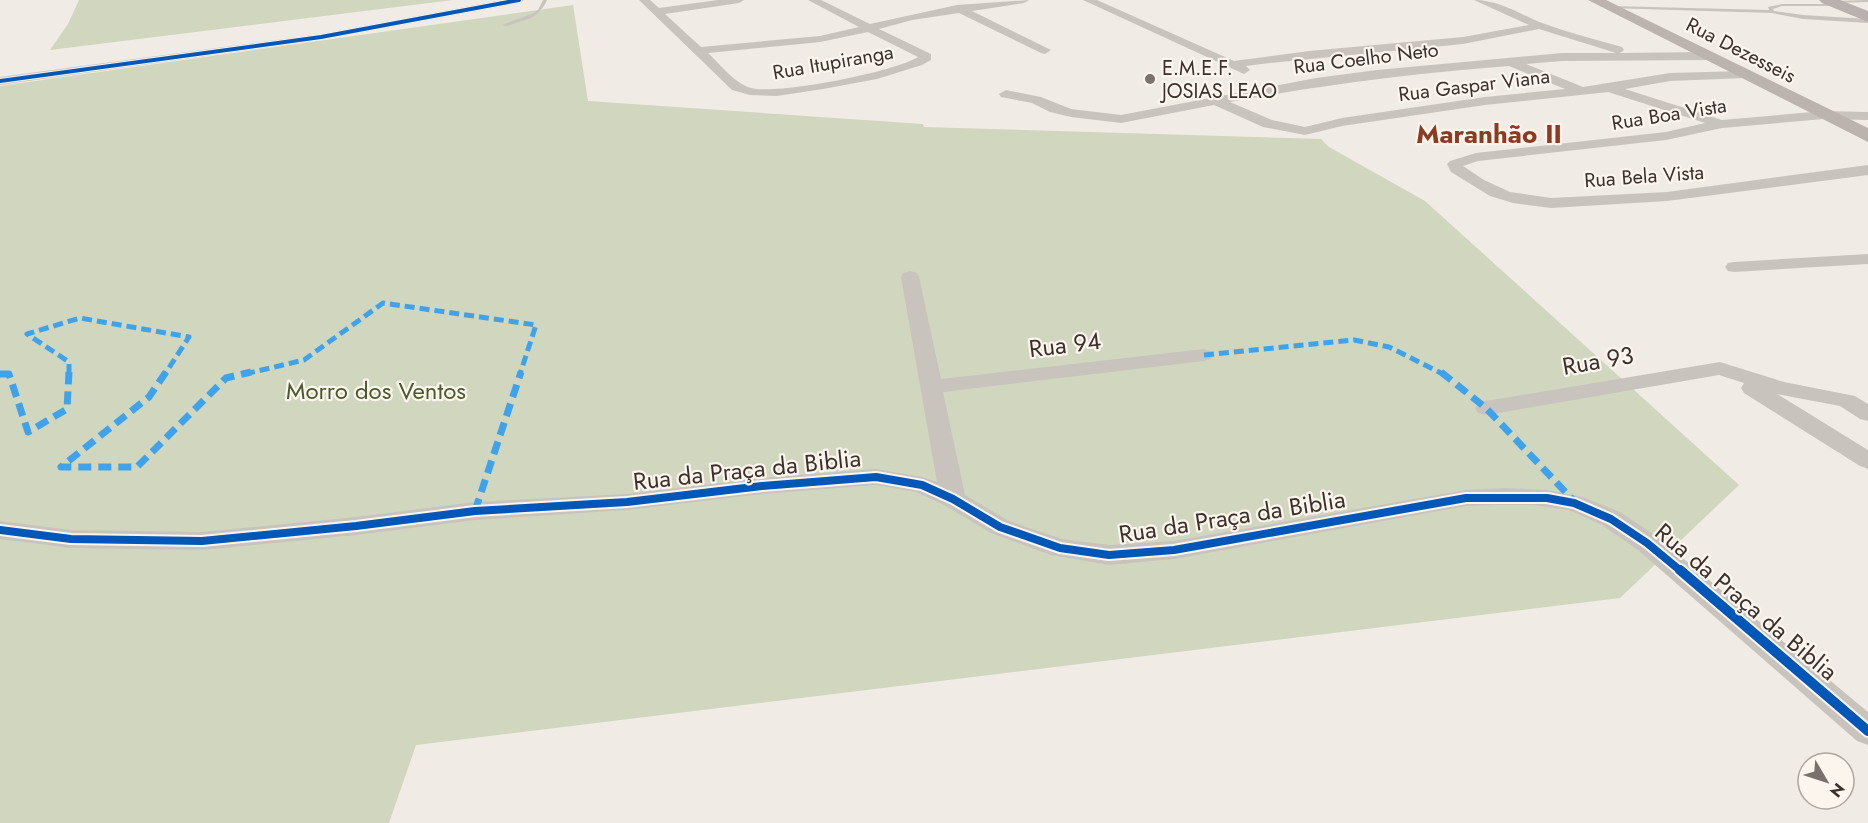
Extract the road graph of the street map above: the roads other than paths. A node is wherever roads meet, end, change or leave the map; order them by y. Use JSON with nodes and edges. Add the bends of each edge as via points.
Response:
{"nodes":[{"id":1,"x":519,"y":0,"type":"edge"},
{"id":2,"x":545,"y":0,"type":"edge"},
{"id":3,"x":644,"y":0,"type":"edge"},
{"id":4,"x":739,"y":0,"type":"edge"},
{"id":5,"x":813,"y":0,"type":"edge"},
{"id":6,"x":942,"y":0,"type":"edge"},
{"id":7,"x":1024,"y":0,"type":"edge"},
{"id":8,"x":1088,"y":0,"type":"edge"},
{"id":9,"x":1479,"y":0,"type":"edge"},
{"id":10,"x":1868,"y":2,"type":"edge"},
{"id":11,"x":1602,"y":4,"type":"edge"},
{"id":12,"x":1844,"y":6,"type":"edge"},
{"id":13,"x":959,"y":9,"type":"junction"},
{"id":14,"x":657,"y":12,"type":"junction"},
{"id":15,"x":1772,"y":12,"type":"junction"},
{"id":16,"x":1868,"y":19,"type":"edge"},
{"id":17,"x":505,"y":25,"type":"dead end"},
{"id":18,"x":1539,"y":26,"type":"junction"},
{"id":19,"x":869,"y":28,"type":"junction"},
{"id":20,"x":1045,"y":50,"type":"dead end"},
{"id":21,"x":697,"y":51,"type":"junction"},
{"id":22,"x":1629,"y":56,"type":"junction"},
{"id":23,"x":1706,"y":56,"type":"junction"},
{"id":24,"x":1509,"y":62,"type":"junction"},
{"id":25,"x":1232,"y":65,"type":"junction"},
{"id":26,"x":1743,"y":75,"type":"junction"},
{"id":27,"x":1670,"y":77,"type":"junction"},
{"id":28,"x":0,"y":81,"type":"edge"},
{"id":29,"x":1284,"y":88,"type":"junction"},
{"id":30,"x":1608,"y":88,"type":"junction"},
{"id":31,"x":1580,"y":90,"type":"junction"},
{"id":32,"x":1006,"y":94,"type":"dead end"},
{"id":33,"x":1215,"y":101,"type":"junction"},
{"id":34,"x":1824,"y":115,"type":"junction"},
{"id":35,"x":1868,"y":116,"type":"edge"},
{"id":36,"x":1722,"y":124,"type":"junction"},
{"id":37,"x":1868,"y":136,"type":"edge"},
{"id":38,"x":1476,"y":157,"type":"joint"},
{"id":39,"x":1868,"y":170,"type":"edge"},
{"id":40,"x":1868,"y":259,"type":"edge"},
{"id":41,"x":1734,"y":267,"type":"dead end"},
{"id":42,"x":910,"y":277,"type":"dead end"},
{"id":43,"x":1204,"y":355,"type":"dead end"},
{"id":44,"x":1720,"y":368,"type":"junction"},
{"id":45,"x":932,"y":387,"type":"junction"},
{"id":46,"x":1486,"y":408,"type":"dead end"},
{"id":47,"x":1868,"y":414,"type":"edge"},
{"id":48,"x":1868,"y":461,"type":"edge"},
{"id":49,"x":953,"y":499,"type":"junction"},
{"id":50,"x":0,"y":530,"type":"edge"},
{"id":51,"x":1868,"y":731,"type":"edge"}],
"edges":[{"from":1,"to":28,"type":"street","via":[[321,37]]},
{"from":2,"to":17,"type":"lane","via":[[536,14]]},
{"from":3,"to":14,"type":"street"},
{"from":4,"to":14,"type":"street"},
{"from":5,"to":19,"type":"street"},
{"from":6,"to":13,"type":"street"},
{"from":7,"to":13,"type":"street"},
{"from":8,"to":25,"type":"street"},
{"from":9,"to":18,"type":"street","name":"Rua Coelho Neto"},
{"from":10,"to":12,"type":"lane"},
{"from":11,"to":15,"type":"lane"},
{"from":11,"to":23,"type":"main road","name":"Rua Dezesseis"},
{"from":12,"to":15,"type":"lane","via":[[1782,5],[1770,8]]},
{"from":12,"to":16,"type":"main road"},
{"from":13,"to":19,"type":"street"},
{"from":13,"to":20,"type":"street"},
{"from":14,"to":21,"type":"street"},
{"from":15,"to":16,"type":"lane"},
{"from":18,"to":22,"type":"street","name":"Rua Coelho Neto"},
{"from":18,"to":25,"type":"street","name":"Rua Coelho Neto","via":[[1497,36],[1301,54]]},
{"from":19,"to":21,"type":"street","via":[[820,39]]},
{"from":19,"to":21,"type":"street","name":"Rua Itupiranga","via":[[927,57],[919,64],[879,75],[752,93],[737,87]]},
{"from":22,"to":23,"type":"street","name":"Rua Coelho Neto"},
{"from":22,"to":24,"type":"street","name":"Rua Coelho Neto"},
{"from":22,"to":27,"type":"street","name":"Rua Coelho Neto"},
{"from":23,"to":26,"type":"main road","name":"Rua Dezesseis"},
{"from":24,"to":29,"type":"street","name":"Rua Coelho Neto","via":[[1377,74]]},
{"from":24,"to":31,"type":"street"},
{"from":25,"to":29,"type":"street"},
{"from":26,"to":27,"type":"street","name":"Rua Gaspar Viana"},
{"from":26,"to":34,"type":"main road","name":"Rua Dezesseis"},
{"from":27,"to":30,"type":"street","name":"Rua Gaspar Viana"},
{"from":29,"to":33,"type":"street","name":"Rua Coelho Neto"},
{"from":30,"to":31,"type":"street","name":"Rua Gaspar Viana"},
{"from":30,"to":36,"type":"street"},
{"from":31,"to":33,"type":"street","name":"Rua Gaspar Viana","via":[[1342,122],[1305,131],[1268,124]]},
{"from":32,"to":33,"type":"street","name":"Rua Coelho Neto","via":[[1063,111],[1109,119]]},
{"from":34,"to":35,"type":"street","name":"Rua Boa Vista"},
{"from":34,"to":36,"type":"street","name":"Rua Boa Vista"},
{"from":34,"to":37,"type":"main road","name":"Rua Dezesseis"},
{"from":36,"to":38,"type":"street","name":"Rua Boa Vista","via":[[1666,136]]},
{"from":38,"to":39,"type":"street","name":"Rua Bela Vista","via":[[1455,164],[1456,169],[1509,197],[1538,202],[1627,200]]},
{"from":40,"to":41,"type":"street"},
{"from":42,"to":45,"type":"street"},
{"from":43,"to":45,"type":"street","name":"Rua 94"},
{"from":44,"to":46,"type":"street","name":"Rua 93"},
{"from":44,"to":47,"type":"street","via":[[1779,388],[1847,401]]},
{"from":44,"to":48,"type":"street"},
{"from":45,"to":49,"type":"street"},
{"from":49,"to":50,"type":"street","name":"Rua da Praça da Biblia","via":[[922,485],[876,477],[627,502],[475,511],[202,541],[71,539]]},
{"from":49,"to":51,"type":"street","name":"Rua da Praça da Biblia","via":[[1010,530],[1060,548],[1109,555],[1174,550],[1466,498],[1524,497],[1576,503],[1647,542]]}]}
